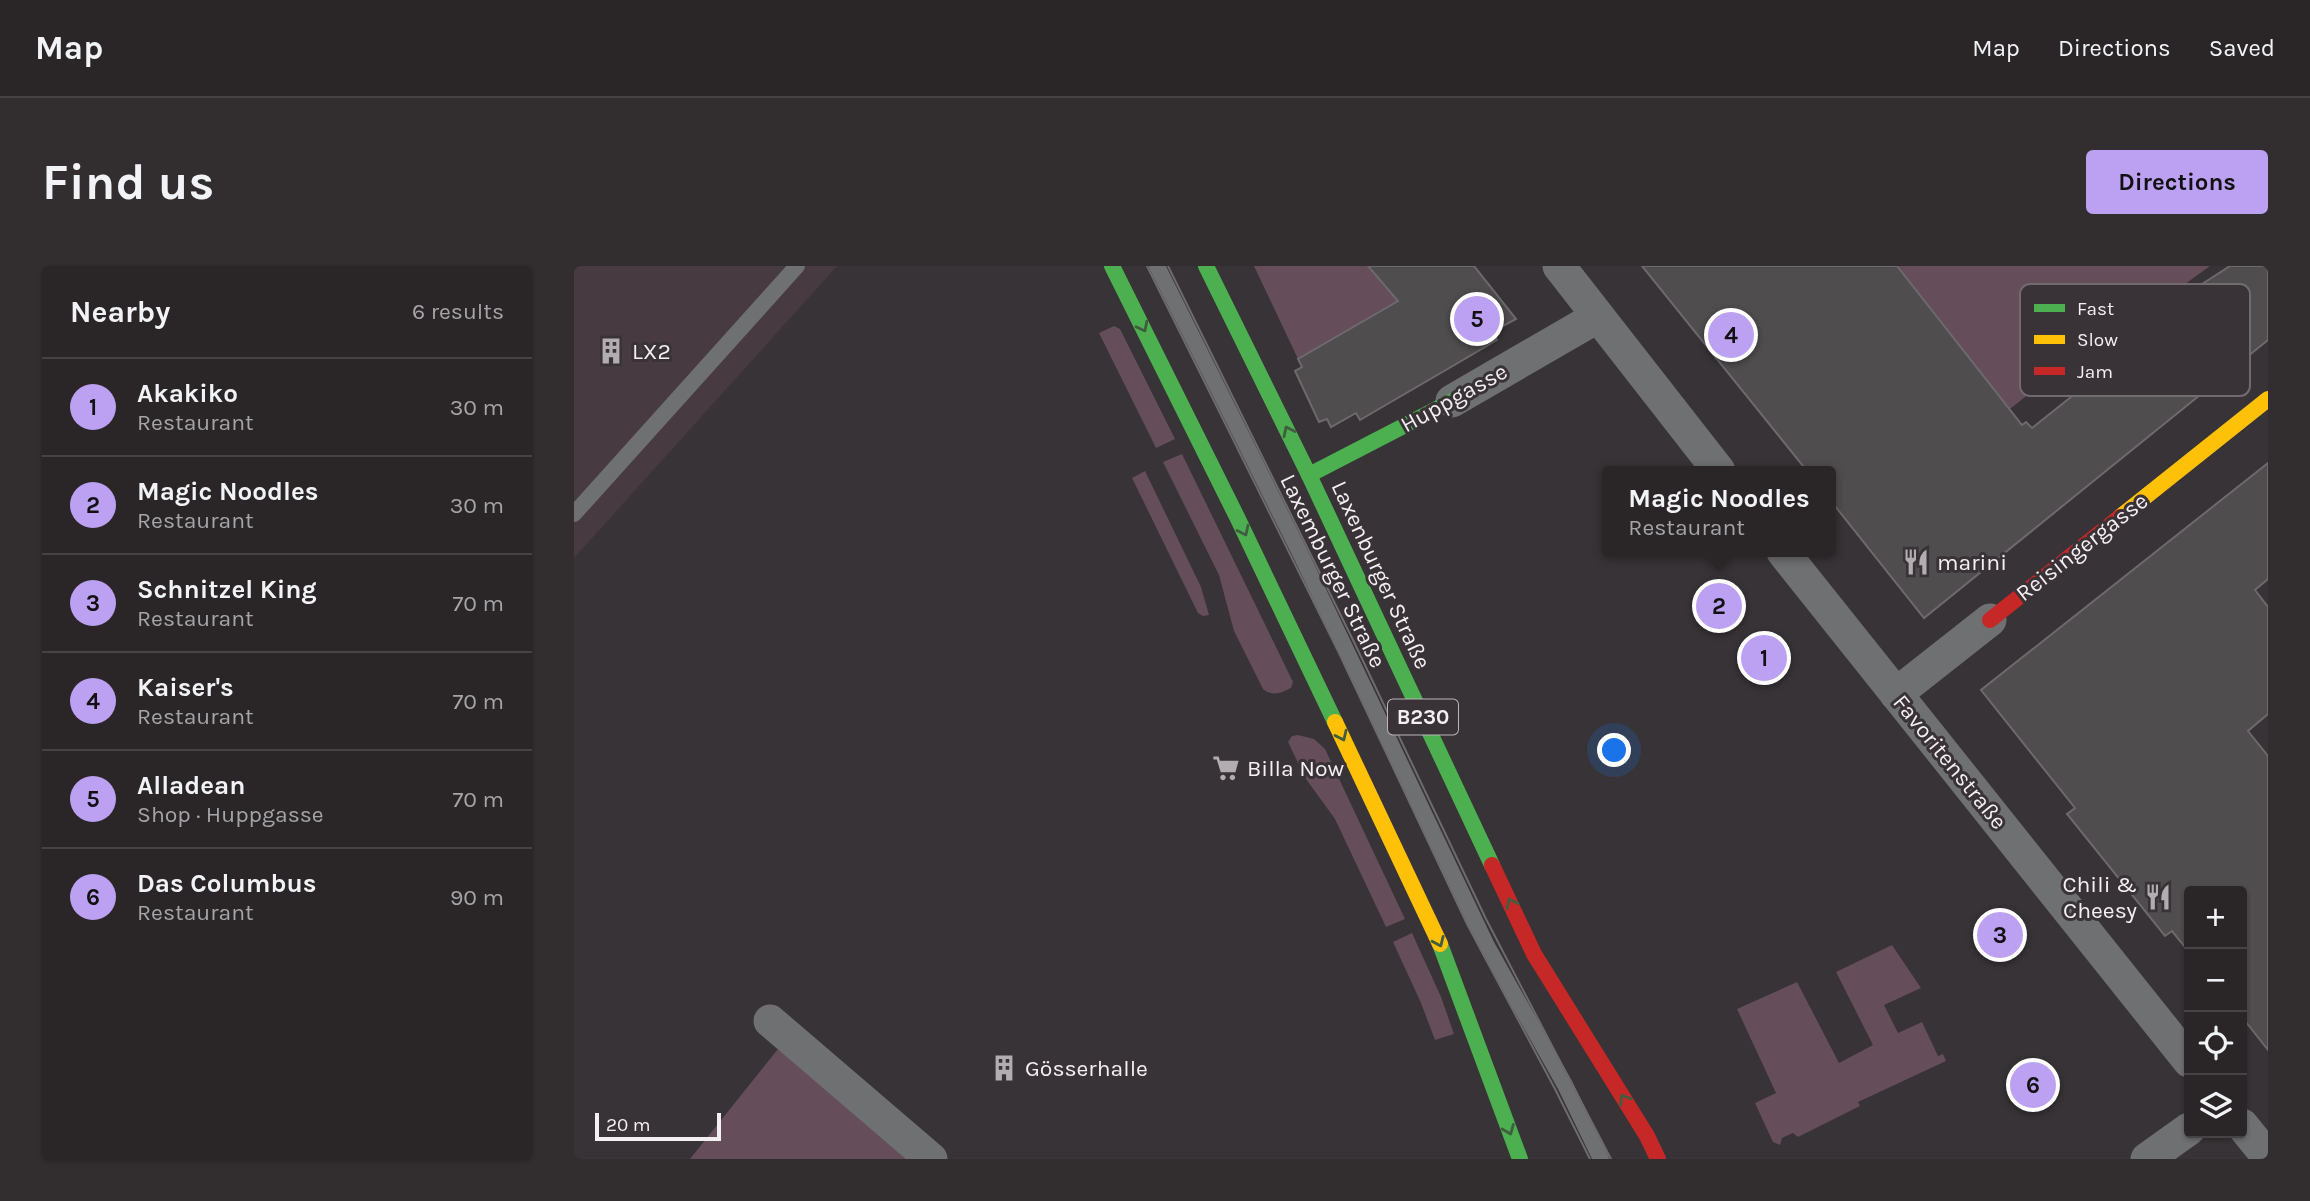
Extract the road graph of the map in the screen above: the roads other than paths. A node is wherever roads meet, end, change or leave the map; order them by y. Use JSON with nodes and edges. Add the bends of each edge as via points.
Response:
{"nodes":[{"id":1,"x":797,"y":266,"type":"edge"},
{"id":2,"x":1112,"y":266,"type":"edge"},
{"id":3,"x":1157,"y":266,"type":"edge"},
{"id":4,"x":1206,"y":266,"type":"edge"},
{"id":5,"x":1559,"y":266,"type":"edge"},
{"id":6,"x":1597,"y":317,"type":"junction"},
{"id":7,"x":2268,"y":399,"type":"edge"},
{"id":8,"x":1452,"y":401,"type":"joint"},
{"id":9,"x":1715,"y":466,"type":"edge"},
{"id":10,"x":1309,"y":475,"type":"junction"},
{"id":11,"x":574,"y":514,"type":"edge"},
{"id":12,"x":1787,"y":557,"type":"edge"},
{"id":13,"x":1990,"y":620,"type":"joint"},
{"id":14,"x":1896,"y":694,"type":"junction"},
{"id":15,"x":771,"y":1021,"type":"dead end"},
{"id":16,"x":2184,"y":1055,"type":"edge"},
{"id":17,"x":2247,"y":1131,"type":"edge"},
{"id":18,"x":2184,"y":1133,"type":"edge"},
{"id":19,"x":2268,"y":1157,"type":"edge"},
{"id":20,"x":931,"y":1159,"type":"edge"},
{"id":21,"x":1520,"y":1159,"type":"edge"},
{"id":22,"x":1601,"y":1159,"type":"edge"},
{"id":23,"x":1658,"y":1159,"type":"edge"},
{"id":24,"x":2147,"y":1159,"type":"edge"}],
"edges":[{"from":1,"to":11,"type":"lane"},
{"from":2,"to":21,"type":"main road","one_way":true,"via":[[1440,943]]},
{"from":3,"to":22,"type":"lane","name":"Laxemburger Straße","via":[[1487,946]]},
{"from":10,"to":4,"type":"main road","name":"Laxenburger Straße","number":"B230","one_way":true},
{"from":5,"to":6,"type":"street"},
{"from":6,"to":8,"type":"street","name":"Huppgasse"},
{"from":6,"to":9,"type":"street"},
{"from":7,"to":13,"type":"main road","name":"Reisingergasse"},
{"from":8,"to":10,"type":"main road","name":"Huppgasse"},
{"from":23,"to":10,"type":"main road","name":"Laxenburger Straße","number":"B230","one_way":true,"via":[[1534,954]]},
{"from":12,"to":14,"type":"street","name":"Favoritenstraße"},
{"from":13,"to":14,"type":"street","name":"Reisingergasse"},
{"from":14,"to":16,"type":"street","name":"Favoritenstraße"},
{"from":15,"to":20,"type":"street"},
{"from":17,"to":19,"type":"street"},
{"from":18,"to":24,"type":"street"}]}
